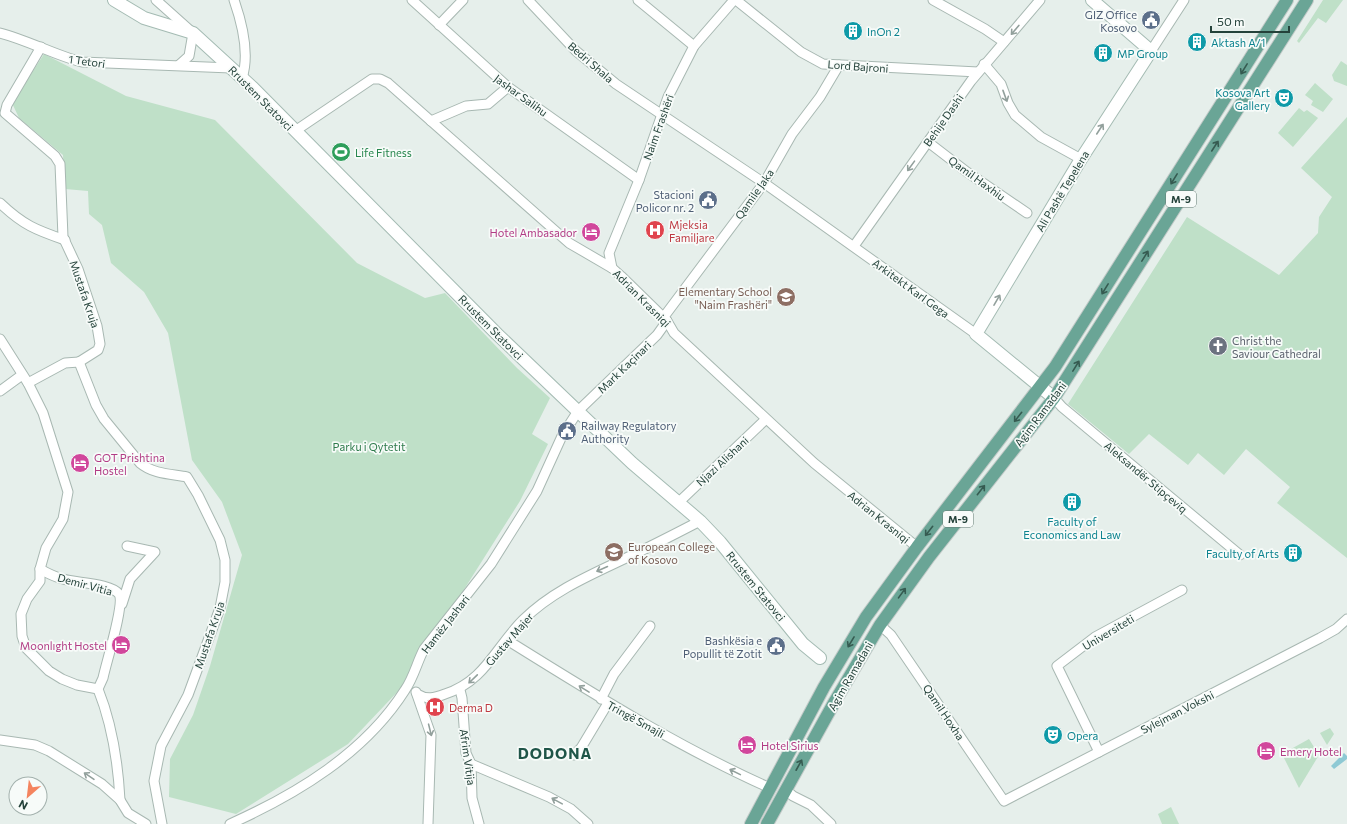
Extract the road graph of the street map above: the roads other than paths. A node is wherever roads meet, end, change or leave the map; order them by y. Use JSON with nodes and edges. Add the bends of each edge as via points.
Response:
{"nodes":[{"id":1,"x":114,"y":0,"type":"edge"},
{"id":2,"x":156,"y":0,"type":"edge"},
{"id":3,"x":234,"y":0,"type":"edge"},
{"id":4,"x":412,"y":0,"type":"edge"},
{"id":5,"x":463,"y":0,"type":"edge"},
{"id":6,"x":528,"y":0,"type":"edge"},
{"id":7,"x":638,"y":0,"type":"edge"},
{"id":8,"x":735,"y":0,"type":"edge"},
{"id":9,"x":933,"y":0,"type":"edge"},
{"id":10,"x":1040,"y":0,"type":"edge"},
{"id":11,"x":1092,"y":0,"type":"edge"},
{"id":12,"x":1184,"y":0,"type":"edge"},
{"id":13,"x":1287,"y":0,"type":"edge"},
{"id":14,"x":1307,"y":0,"type":"edge"},
{"id":15,"x":439,"y":25,"type":"junction"},
{"id":16,"x":0,"y":33,"type":"edge"},
{"id":17,"x":192,"y":33,"type":"junction"},
{"id":18,"x":1004,"y":42,"type":"junction"},
{"id":19,"x":694,"y":46,"type":"junction"},
{"id":20,"x":41,"y":47,"type":"junction"},
{"id":21,"x":1151,"y":51,"type":"junction"},
{"id":22,"x":984,"y":64,"type":"junction"},
{"id":23,"x":179,"y":65,"type":"junction"},
{"id":24,"x":839,"y":65,"type":"junction"},
{"id":25,"x":231,"y":68,"type":"junction"},
{"id":26,"x":978,"y":72,"type":"junction"},
{"id":27,"x":242,"y":78,"type":"junction"},
{"id":28,"x":508,"y":87,"type":"junction"},
{"id":29,"x":662,"y":116,"type":"junction"},
{"id":30,"x":431,"y":121,"type":"junction"},
{"id":31,"x":295,"y":131,"type":"junction"},
{"id":32,"x":928,"y":142,"type":"junction"},
{"id":33,"x":1081,"y":159,"type":"junction"},
{"id":34,"x":639,"y":180,"type":"junction"},
{"id":35,"x":764,"y":183,"type":"junction"},
{"id":36,"x":0,"y":203,"type":"edge"},
{"id":37,"x":1027,"y":213,"type":"dead end"},
{"id":38,"x":65,"y":240,"type":"junction"},
{"id":39,"x":854,"y":246,"type":"junction"},
{"id":40,"x":612,"y":268,"type":"junction"},
{"id":41,"x":665,"y":320,"type":"junction"},
{"id":42,"x":976,"y":334,"type":"junction"},
{"id":43,"x":0,"y":339,"type":"edge"},
{"id":44,"x":79,"y":362,"type":"junction"},
{"id":45,"x":22,"y":375,"type":"junction"},
{"id":46,"x":28,"y":383,"type":"junction"},
{"id":47,"x":1042,"y":387,"type":"junction"},
{"id":48,"x":0,"y":391,"type":"edge"},
{"id":49,"x":1054,"y":398,"type":"junction"},
{"id":50,"x":578,"y":411,"type":"junction"},
{"id":51,"x":766,"y":420,"type":"junction"},
{"id":52,"x":678,"y":503,"type":"junction"},
{"id":53,"x":700,"y":521,"type":"junction"},
{"id":54,"x":127,"y":546,"type":"dead end"},
{"id":55,"x":917,"y":547,"type":"junction"},
{"id":56,"x":1240,"y":555,"type":"dead end"},
{"id":57,"x":40,"y":569,"type":"junction"},
{"id":58,"x":1182,"y":590,"type":"dead end"},
{"id":59,"x":121,"y":608,"type":"junction"},
{"id":60,"x":1347,"y":619,"type":"edge"},
{"id":61,"x":880,"y":625,"type":"junction"},
{"id":62,"x":650,"y":626,"type":"dead end"},
{"id":63,"x":506,"y":640,"type":"junction"},
{"id":64,"x":820,"y":658,"type":"dead end"},
{"id":65,"x":411,"y":680,"type":"junction"},
{"id":66,"x":98,"y":689,"type":"junction"},
{"id":67,"x":460,"y":690,"type":"junction"},
{"id":68,"x":417,"y":694,"type":"junction"},
{"id":69,"x":604,"y":701,"type":"junction"},
{"id":70,"x":0,"y":740,"type":"edge"},
{"id":71,"x":1099,"y":752,"type":"junction"},
{"id":72,"x":574,"y":755,"type":"dead end"},
{"id":73,"x":471,"y":764,"type":"junction"},
{"id":74,"x":770,"y":788,"type":"junction"},
{"id":75,"x":786,"y":790,"type":"junction"},
{"id":76,"x":120,"y":800,"type":"junction"},
{"id":77,"x":1004,"y":801,"type":"joint"},
{"id":78,"x":146,"y":824,"type":"edge"},
{"id":79,"x":162,"y":824,"type":"edge"},
{"id":80,"x":230,"y":824,"type":"edge"},
{"id":81,"x":428,"y":824,"type":"edge"},
{"id":82,"x":479,"y":824,"type":"edge"},
{"id":83,"x":588,"y":824,"type":"edge"},
{"id":84,"x":751,"y":824,"type":"edge"},
{"id":85,"x":767,"y":824,"type":"edge"},
{"id":86,"x":831,"y":824,"type":"edge"}],
"edges":[{"from":1,"to":17,"type":"street","via":[[144,18]]},
{"from":2,"to":17,"type":"street","name":"Rrustem Statovci"},
{"from":3,"to":27,"type":"street","via":[[243,31],[245,58]]},
{"from":4,"to":15,"type":"street","name":"Jashar Salihu"},
{"from":5,"to":15,"type":"street"},
{"from":6,"to":29,"type":"street","name":"Bedri Shala","via":[[580,55]]},
{"from":7,"to":19,"type":"street"},
{"from":8,"to":19,"type":"street","name":"Naim Frashëri"},
{"from":8,"to":24,"type":"street","name":"Lord Bajroni","via":[[801,52],[823,64]]},
{"from":9,"to":18,"type":"street"},
{"from":10,"to":18,"type":"street","name":"Behije Dashi","one_way":true},
{"from":11,"to":21,"type":"street"},
{"from":12,"to":21,"type":"street"},
{"from":13,"to":47,"type":"main road","name":"Agim Ramadani","number":"M-9","one_way":true},
{"from":49,"to":14,"type":"main road","name":"Agim Ramadani","number":"M-9","one_way":true},
{"from":15,"to":28,"type":"street","name":"Jashar Salihu"},
{"from":16,"to":20,"type":"street","name":"1 Tetori"},
{"from":17,"to":23,"type":"street","via":[[189,56]]},
{"from":17,"to":25,"type":"street","name":"Rrustem Statovci"},
{"from":18,"to":22,"type":"street","name":"Behije Dashi"},
{"from":19,"to":29,"type":"street","name":"Naim Frashëri","via":[[668,97]]},
{"from":20,"to":23,"type":"street","name":"1 Tetori","via":[[62,57],[82,62]]},
{"from":20,"to":38,"type":"street","name":"Mustafa Kruja","via":[[7,104],[6,113],[59,160],[62,231]]},
{"from":33,"to":21,"type":"street","name":"Ali Pashë Tepelena","one_way":true},
{"from":22,"to":26,"type":"street","name":"Behije Dashi"},
{"from":22,"to":33,"type":"street","one_way":true,"via":[[1001,84],[1015,115],[1041,137]]},
{"from":23,"to":25,"type":"street","name":"1 Tetori"},
{"from":24,"to":26,"type":"street","name":"Lord Bajroni"},
{"from":24,"to":35,"type":"street","name":"Qamile Jaka","via":[[826,88],[792,134]]},
{"from":25,"to":27,"type":"street","name":"Rrustem Statovci"},
{"from":26,"to":32,"type":"street","name":"Behije Dashi"},
{"from":27,"to":31,"type":"street","name":"Rrustem Statovci"},
{"from":28,"to":30,"type":"street","via":[[488,104],[466,106]]},
{"from":28,"to":34,"type":"street","name":"Jashar Salihu"},
{"from":29,"to":34,"type":"street","name":"Naim Frashëri"},
{"from":29,"to":35,"type":"street","name":"Bedri Shala"},
{"from":30,"to":31,"type":"street","name":"Adrian Krasniqi","via":[[388,83],[372,79]]},
{"from":30,"to":40,"type":"street","name":"Adrian Krasniqi","via":[[569,243]]},
{"from":31,"to":50,"type":"street","name":"Rrustem Statovci","via":[[497,334]]},
{"from":32,"to":37,"type":"street","name":"Qamil Haxhiu"},
{"from":32,"to":39,"type":"street","name":"Behije Dashi","one_way":true},
{"from":42,"to":33,"type":"street","name":"Ali Pashë Tepelena","one_way":true},
{"from":34,"to":40,"type":"street","name":"Naim Frashëri","via":[[609,253]]},
{"from":35,"to":39,"type":"street","name":"Arkitekt Karl Gega"},
{"from":35,"to":41,"type":"street","name":"Qamile Jaka"},
{"from":36,"to":38,"type":"street","via":[[26,225]]},
{"from":38,"to":44,"type":"street","name":"Mustafa Kruja","via":[[87,292],[100,344],[98,350]]},
{"from":39,"to":42,"type":"street","name":"Arkitekt Karl Gega"},
{"from":40,"to":41,"type":"street","name":"Adrian Krasniqi"},
{"from":41,"to":50,"type":"street","name":"Mark Kaçinari","via":[[657,335]]},
{"from":41,"to":51,"type":"street","name":"Adrian Krasniqi","via":[[674,333]]},
{"from":42,"to":47,"type":"street","name":"Arkitekt Karl Gega"},
{"from":43,"to":45,"type":"street"},
{"from":44,"to":46,"type":"street","via":[[65,363]]},
{"from":44,"to":79,"type":"street","name":"Mustafa Kruja","via":[[104,419],[140,463],[156,472],[187,477],[220,540],[225,560],[225,582],[220,608],[181,711],[162,746],[157,766],[154,781]]},
{"from":45,"to":46,"type":"street"},
{"from":45,"to":48,"type":"street"},
{"from":46,"to":57,"type":"street","via":[[43,413],[68,492],[63,519],[50,540]]},
{"from":47,"to":49,"type":"street","name":"Arkitekt Karl Gega"},
{"from":47,"to":55,"type":"main road","name":"Agim Ramadani","number":"M-9","one_way":true},
{"from":49,"to":56,"type":"street","name":"Aleksandër Stipçeviq"},
{"from":61,"to":49,"type":"main road","name":"Agim Ramadani","number":"M-9","one_way":true,"via":[[929,557]]},
{"from":50,"to":52,"type":"street","name":"Rrustem Statovci"},
{"from":50,"to":65,"type":"street","name":"Hamëz Jashari","via":[[562,436],[537,491],[516,527],[492,564],[424,649]]},
{"from":51,"to":52,"type":"street","name":"Njazi Alishani"},
{"from":51,"to":55,"type":"street","name":"Adrian Krasniqi","via":[[814,464]]},
{"from":52,"to":53,"type":"street","name":"Rrustem Statovci"},
{"from":53,"to":63,"type":"street","name":"Gustav Majer","one_way":true,"via":[[561,590],[523,620]]},
{"from":53,"to":64,"type":"street","name":"Rrustem Statovci","via":[[803,644]]},
{"from":54,"to":59,"type":"street","via":[[155,552],[130,579]]},
{"from":55,"to":74,"type":"main road","name":"Agim Ramadani","number":"M-9","one_way":true,"via":[[866,616]]},
{"from":57,"to":59,"type":"street","name":"Demir Vitia","via":[[62,579],[116,591]]},
{"from":57,"to":66,"type":"street","via":[[40,581],[27,599],[21,614],[22,636],[26,648],[49,671],[62,679]]},
{"from":58,"to":71,"type":"street","name":"Universiteti","via":[[1095,637],[1057,666]]},
{"from":59,"to":66,"type":"street","name":"Demir Vitia"},
{"from":60,"to":71,"type":"street","name":"Sylejman Vokshi","via":[[1320,638]]},
{"from":75,"to":61,"type":"main road","name":"Agim Ramadani","number":"M-9","one_way":true},
{"from":61,"to":77,"type":"street","name":"Qamil Hoxha","via":[[891,635]]},
{"from":62,"to":69,"type":"street","via":[[614,674]]},
{"from":63,"to":67,"type":"street","name":"Gustav Majer","one_way":true,"via":[[495,656]]},
{"from":69,"to":63,"type":"street","name":"Tringë Smajli","one_way":true},
{"from":65,"to":68,"type":"street"},
{"from":65,"to":80,"type":"street","name":"Hamëz Jashari","via":[[395,706],[374,730],[343,757],[301,788]]},
{"from":66,"to":76,"type":"street","via":[[107,712],[118,770]]},
{"from":67,"to":68,"type":"street","name":"Gustav Majer","via":[[433,698],[424,698]]},
{"from":67,"to":73,"type":"street","name":"Afrim Vitija","via":[[466,753]]},
{"from":68,"to":81,"type":"street","one_way":true,"via":[[431,735]]},
{"from":69,"to":72,"type":"street","via":[[581,748]]},
{"from":74,"to":69,"type":"street","name":"Tringë Smajli","one_way":true,"via":[[700,754]]},
{"from":76,"to":70,"type":"street","one_way":true,"via":[[102,784],[49,751],[35,744]]},
{"from":71,"to":77,"type":"street","name":"Sylejman Vokshi"},
{"from":73,"to":82,"type":"street","name":"Afrim Vitija","via":[[472,798]]},
{"from":83,"to":73,"type":"street","one_way":true,"via":[[571,809],[549,797]]},
{"from":74,"to":84,"type":"main road","name":"Agim Ramadani"},
{"from":75,"to":85,"type":"main road","name":"Agim Ramadani","number":"M-9"},
{"from":75,"to":86,"type":"street","via":[[811,805]]},
{"from":76,"to":78,"type":"street","via":[[128,813]]}]}
